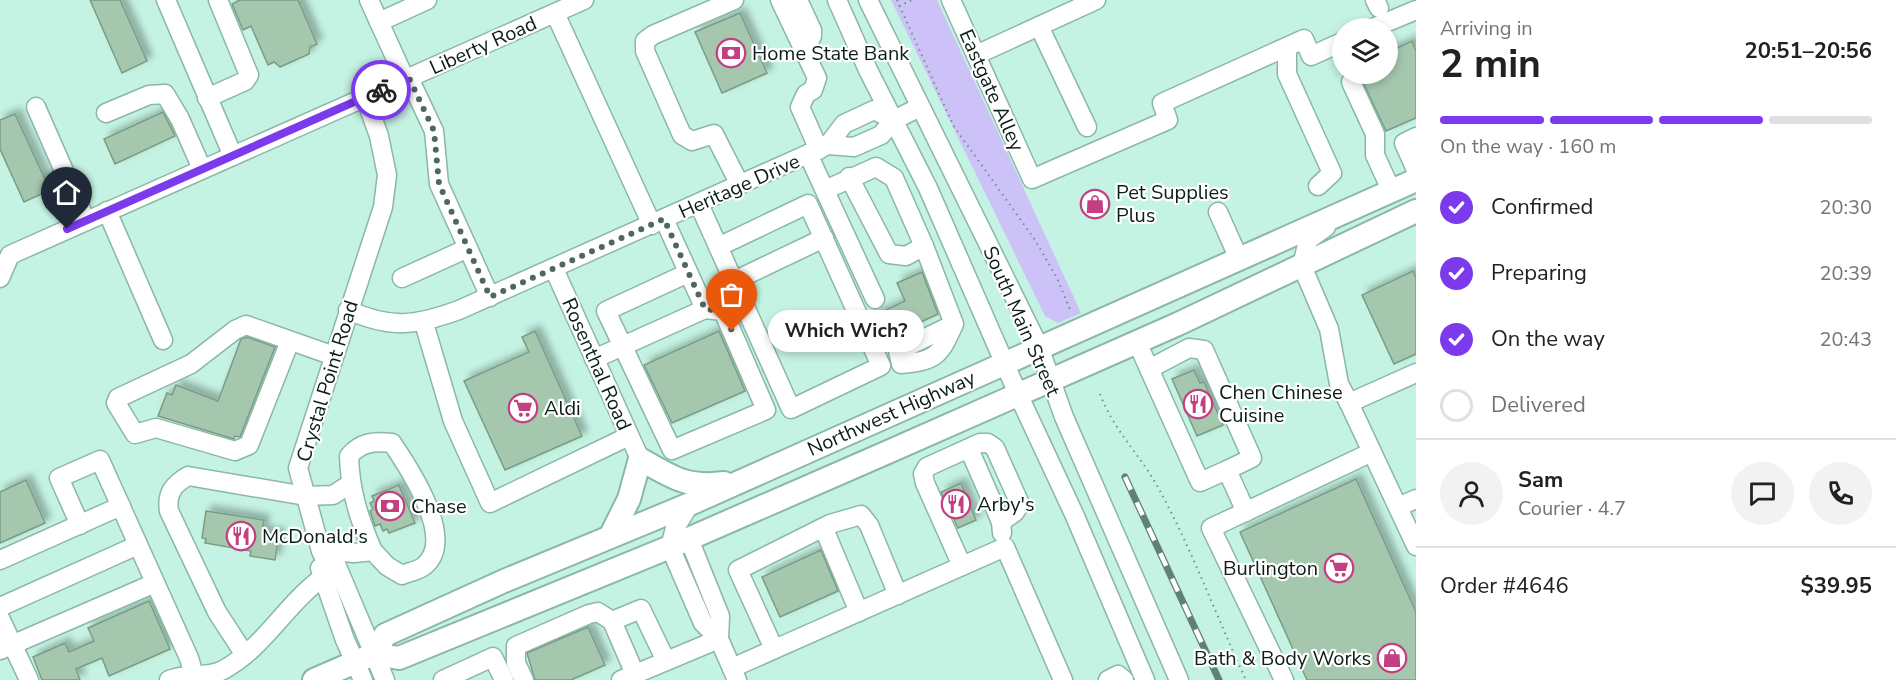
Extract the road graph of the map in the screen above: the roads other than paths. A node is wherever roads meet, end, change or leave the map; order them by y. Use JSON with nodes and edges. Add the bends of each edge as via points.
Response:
{"nodes":[{"id":1,"x":165,"y":0,"type":"edge"},
{"id":2,"x":218,"y":0,"type":"edge"},
{"id":3,"x":369,"y":0,"type":"edge"},
{"id":4,"x":428,"y":0,"type":"edge"},
{"id":5,"x":584,"y":0,"type":"edge"},
{"id":6,"x":734,"y":0,"type":"edge"},
{"id":7,"x":780,"y":0,"type":"edge"},
{"id":8,"x":798,"y":0,"type":"edge"},
{"id":9,"x":837,"y":0,"type":"edge"},
{"id":10,"x":868,"y":0,"type":"edge"},
{"id":11,"x":951,"y":0,"type":"edge"},
{"id":12,"x":1094,"y":0,"type":"edge"},
{"id":13,"x":560,"y":7,"type":"edge"},
{"id":14,"x":1416,"y":10,"type":"edge"},
{"id":15,"x":1397,"y":18,"type":"edge"},
{"id":16,"x":379,"y":22,"type":"junction"},
{"id":17,"x":1039,"y":26,"type":"junction"},
{"id":18,"x":1287,"y":47,"type":"junction"},
{"id":19,"x":1332,"y":47,"type":"edge"},
{"id":20,"x":804,"y":51,"type":"junction"},
{"id":21,"x":976,"y":55,"type":"junction"},
{"id":22,"x":407,"y":79,"type":"junction"},
{"id":23,"x":1352,"y":84,"type":"edge"},
{"id":24,"x":365,"y":97,"type":"junction"},
{"id":25,"x":207,"y":98,"type":"junction"},
{"id":26,"x":36,"y":107,"type":"dead end"},
{"id":27,"x":920,"y":107,"type":"junction"},
{"id":28,"x":106,"y":112,"type":"dead end"},
{"id":29,"x":894,"y":120,"type":"junction"},
{"id":30,"x":1087,"y":127,"type":"dead end"},
{"id":31,"x":1416,"y":137,"type":"edge"},
{"id":32,"x":818,"y":150,"type":"junction"},
{"id":33,"x":232,"y":156,"type":"junction"},
{"id":34,"x":202,"y":169,"type":"junction"},
{"id":35,"x":1416,"y":170,"type":"edge"},
{"id":36,"x":849,"y":177,"type":"junction"},
{"id":37,"x":1416,"y":180,"type":"edge"},
{"id":38,"x":740,"y":185,"type":"junction"},
{"id":39,"x":1318,"y":186,"type":"dead end"},
{"id":40,"x":825,"y":190,"type":"junction"},
{"id":41,"x":1391,"y":190,"type":"junction"},
{"id":42,"x":699,"y":204,"type":"junction"},
{"id":43,"x":1349,"y":209,"type":"junction"},
{"id":44,"x":107,"y":211,"type":"junction"},
{"id":45,"x":1416,"y":211,"type":"edge"},
{"id":46,"x":1218,"y":212,"type":"dead end"},
{"id":47,"x":86,"y":221,"type":"junction"},
{"id":48,"x":658,"y":222,"type":"junction"},
{"id":49,"x":824,"y":238,"type":"junction"},
{"id":50,"x":924,"y":246,"type":"junction"},
{"id":51,"x":718,"y":247,"type":"junction"},
{"id":52,"x":468,"y":248,"type":"junction"},
{"id":53,"x":1239,"y":259,"type":"junction"},
{"id":54,"x":1302,"y":266,"type":"junction"},
{"id":55,"x":554,"y":270,"type":"junction"},
{"id":56,"x":688,"y":273,"type":"junction"},
{"id":57,"x":0,"y":278,"type":"edge"},
{"id":58,"x":402,"y":278,"type":"dead end"},
{"id":59,"x":734,"y":281,"type":"junction"},
{"id":60,"x":490,"y":297,"type":"junction"},
{"id":61,"x":875,"y":299,"type":"dead end"},
{"id":62,"x":705,"y":309,"type":"junction"},
{"id":63,"x":348,"y":310,"type":"junction"},
{"id":64,"x":424,"y":322,"type":"junction"},
{"id":65,"x":954,"y":324,"type":"dead end"},
{"id":66,"x":1178,"y":324,"type":"junction"},
{"id":67,"x":163,"y":340,"type":"dead end"},
{"id":68,"x":290,"y":341,"type":"junction"},
{"id":69,"x":1137,"y":342,"type":"junction"},
{"id":70,"x":622,"y":346,"type":"junction"},
{"id":71,"x":1039,"y":347,"type":"junction"},
{"id":72,"x":1189,"y":348,"type":"junction"},
{"id":73,"x":334,"y":356,"type":"junction"},
{"id":74,"x":594,"y":359,"type":"junction"},
{"id":75,"x":1005,"y":362,"type":"junction"},
{"id":76,"x":1149,"y":369,"type":"junction"},
{"id":77,"x":1416,"y":373,"type":"edge"},
{"id":78,"x":1051,"y":379,"type":"junction"},
{"id":79,"x":1018,"y":394,"type":"junction"},
{"id":80,"x":1349,"y":403,"type":"junction"},
{"id":81,"x":629,"y":436,"type":"junction"},
{"id":82,"x":1372,"y":452,"type":"junction"},
{"id":83,"x":973,"y":458,"type":"dead end"},
{"id":84,"x":640,"y":459,"type":"junction"},
{"id":85,"x":1227,"y":470,"type":"junction"},
{"id":86,"x":738,"y":482,"type":"junction"},
{"id":87,"x":350,"y":484,"type":"junction"},
{"id":88,"x":306,"y":496,"type":"junction"},
{"id":89,"x":1416,"y":499,"type":"edge"},
{"id":90,"x":690,"y":504,"type":"junction"},
{"id":91,"x":120,"y":507,"type":"junction"},
{"id":92,"x":1398,"y":507,"type":"junction"},
{"id":93,"x":1246,"y":512,"type":"junction"},
{"id":94,"x":1001,"y":522,"type":"junction"},
{"id":95,"x":80,"y":525,"type":"junction"},
{"id":96,"x":824,"y":529,"type":"junction"},
{"id":97,"x":611,"y":535,"type":"junction"},
{"id":98,"x":680,"y":543,"type":"junction"},
{"id":99,"x":138,"y":545,"type":"junction"},
{"id":100,"x":1416,"y":546,"type":"edge"},
{"id":101,"x":1005,"y":547,"type":"junction"},
{"id":102,"x":321,"y":550,"type":"junction"},
{"id":103,"x":373,"y":551,"type":"junction"},
{"id":104,"x":0,"y":560,"type":"edge"},
{"id":105,"x":962,"y":566,"type":"junction"},
{"id":106,"x":322,"y":578,"type":"junction"},
{"id":107,"x":155,"y":583,"type":"junction"},
{"id":108,"x":898,"y":595,"type":"junction"},
{"id":109,"x":0,"y":607,"type":"edge"},
{"id":110,"x":859,"y":612,"type":"junction"},
{"id":111,"x":0,"y":618,"type":"edge"},
{"id":112,"x":612,"y":621,"type":"junction"},
{"id":113,"x":718,"y":639,"type":"junction"},
{"id":114,"x":516,"y":646,"type":"junction"},
{"id":115,"x":7,"y":647,"type":"edge"},
{"id":116,"x":774,"y":649,"type":"junction"},
{"id":117,"x":246,"y":655,"type":"junction"},
{"id":118,"x":494,"y":657,"type":"junction"},
{"id":119,"x":666,"y":661,"type":"junction"},
{"id":120,"x":364,"y":666,"type":"edge"},
{"id":121,"x":1175,"y":672,"type":"edge"},
{"id":122,"x":734,"y":674,"type":"edge"},
{"id":123,"x":194,"y":675,"type":"junction"},
{"id":124,"x":628,"y":677,"type":"edge"},
{"id":125,"x":1139,"y":679,"type":"edge"},
{"id":126,"x":29,"y":680,"type":"edge"},
{"id":127,"x":169,"y":680,"type":"edge"},
{"id":128,"x":314,"y":680,"type":"edge"},
{"id":129,"x":385,"y":680,"type":"edge"},
{"id":130,"x":442,"y":680,"type":"edge"},
{"id":131,"x":504,"y":680,"type":"edge"},
{"id":132,"x":524,"y":680,"type":"edge"},
{"id":133,"x":1063,"y":680,"type":"edge"},
{"id":134,"x":1108,"y":680,"type":"edge"},
{"id":135,"x":1124,"y":680,"type":"edge"},
{"id":136,"x":1284,"y":680,"type":"edge"}],
"edges":[{"from":1,"to":25,"type":"street"},
{"from":2,"to":25,"type":"street","via":[[249,75],[245,81]]},
{"from":3,"to":16,"type":"street"},
{"from":4,"to":16,"type":"street"},
{"from":5,"to":13,"type":"street","name":"Liberty Road"},
{"from":6,"to":38,"type":"street","via":[[653,34],[645,41],[645,51],[682,135],[692,141],[714,134]]},
{"from":7,"to":20,"type":"street"},
{"from":8,"to":20,"type":"street","via":[[812,30]]},
{"from":9,"to":29,"type":"street","name":"South Main Street"},
{"from":10,"to":27,"type":"street","name":"South Main Street"},
{"from":11,"to":21,"type":"street","name":"Eastgate Alley"},
{"from":12,"to":17,"type":"street"},
{"from":13,"to":22,"type":"street","name":"Liberty Road"},
{"from":13,"to":48,"type":"street"},
{"from":14,"to":15,"type":"street"},
{"from":16,"to":22,"type":"street"},
{"from":17,"to":21,"type":"street"},
{"from":17,"to":30,"type":"street"},
{"from":18,"to":19,"type":"street","via":[[1304,39],[1311,56]]},
{"from":18,"to":21,"type":"street","name":"Eastgate Alley","via":[[1162,103],[1168,120],[1032,179]]},
{"from":18,"to":39,"type":"street","via":[[1287,74],[1332,173]]},
{"from":20,"to":32,"type":"street","via":[[817,78],[800,107]]},
{"from":22,"to":24,"type":"street","name":"Liberty Road"},
{"from":22,"to":52,"type":"street","via":[[434,131],[439,184]]},
{"from":23,"to":41,"type":"street","via":[[1375,134],[1375,155]]},
{"from":24,"to":33,"type":"street","name":"Liberty Road"},
{"from":24,"to":63,"type":"street","name":"Crystal Point Road","via":[[387,175],[379,218]]},
{"from":25,"to":33,"type":"street"},
{"from":26,"to":47,"type":"street"},
{"from":27,"to":29,"type":"street","name":"Heritage Drive"},
{"from":27,"to":71,"type":"street","name":"South Main Street"},
{"from":28,"to":34,"type":"street","via":[[149,95],[165,93]]},
{"from":29,"to":32,"type":"street","name":"Heritage Drive","via":[[881,135],[854,147]]},
{"from":29,"to":32,"type":"street","name":"Heritage Drive","via":[[874,110],[843,124]]},
{"from":29,"to":75,"type":"street","name":"South Main Street"},
{"from":31,"to":35,"type":"street","via":[[1404,143]]},
{"from":32,"to":38,"type":"street","name":"Heritage Drive"},
{"from":32,"to":40,"type":"street"},
{"from":33,"to":34,"type":"street","name":"Liberty Road"},
{"from":34,"to":44,"type":"street","name":"Liberty Road"},
{"from":36,"to":40,"type":"street"},
{"from":36,"to":50,"type":"street","via":[[876,167],[894,178]]},
{"from":36,"to":50,"type":"street","via":[[889,254],[906,256]]},
{"from":37,"to":41,"type":"main road","name":"Northwest Highway"},
{"from":38,"to":42,"type":"street","name":"Heritage Drive"},
{"from":40,"to":61,"type":"street"},
{"from":41,"to":43,"type":"main road","name":"Northwest Highway"},
{"from":42,"to":48,"type":"street","name":"Heritage Drive"},
{"from":42,"to":51,"type":"street"},
{"from":43,"to":53,"type":"main road","name":"Northwest Highway"},
{"from":43,"to":54,"type":"street","via":[[1308,240]]},
{"from":44,"to":47,"type":"street","name":"Liberty Road"},
{"from":44,"to":67,"type":"street"},
{"from":45,"to":54,"type":"main road","name":"Northwest Highway"},
{"from":46,"to":53,"type":"street"},
{"from":47,"to":57,"type":"street","name":"Liberty Road","via":[[10,255]]},
{"from":48,"to":55,"type":"street","name":"Heritage Drive"},
{"from":48,"to":56,"type":"street"},
{"from":49,"to":51,"type":"street","via":[[808,204]]},
{"from":49,"to":59,"type":"street"},
{"from":49,"to":59,"type":"street","via":[[881,366],[791,409]]},
{"from":50,"to":65,"type":"street"},
{"from":51,"to":59,"type":"street"},
{"from":52,"to":58,"type":"street"},
{"from":52,"to":60,"type":"street"},
{"from":53,"to":71,"type":"main road","name":"Northwest Highway"},
{"from":54,"to":66,"type":"main road","name":"Northwest Highway"},
{"from":54,"to":80,"type":"street","via":[[1329,329],[1339,384]]},
{"from":55,"to":60,"type":"street","name":"Heritage Drive"},
{"from":55,"to":74,"type":"street","name":"Rosenthal Road"},
{"from":56,"to":62,"type":"street"},
{"from":56,"to":70,"type":"street","via":[[606,311]]},
{"from":60,"to":64,"type":"street","name":"Heritage Drive"},
{"from":62,"to":70,"type":"street"},
{"from":62,"to":70,"type":"street","via":[[723,311],[766,410],[672,450]]},
{"from":63,"to":64,"type":"street","name":"Heritage Drive","via":[[388,324]]},
{"from":63,"to":73,"type":"street","name":"Crystal Point Road"},
{"from":64,"to":81,"type":"street","via":[[453,421],[490,503]]},
{"from":66,"to":69,"type":"main road","name":"Northwest Highway"},
{"from":66,"to":72,"type":"street"},
{"from":68,"to":68,"type":"street","via":[[246,325],[191,364],[118,398],[116,403],[135,434],[156,428],[241,450],[249,445]]},
{"from":68,"to":73,"type":"street"},
{"from":69,"to":76,"type":"street"},
{"from":69,"to":78,"type":"main road","name":"Northwest Highway"},
{"from":70,"to":74,"type":"street"},
{"from":71,"to":75,"type":"main road","name":"Northwest Highway"},
{"from":71,"to":78,"type":"street","name":"South Main Street"},
{"from":72,"to":76,"type":"street"},
{"from":72,"to":85,"type":"street","via":[[1204,350],[1252,458]]},
{"from":73,"to":88,"type":"street","name":"Crystal Point Road","via":[[298,468]]},
{"from":74,"to":81,"type":"street","name":"Rosenthal Road"},
{"from":75,"to":79,"type":"street","name":"South Main Street"},
{"from":75,"to":86,"type":"main road","name":"Northwest Highway"},
{"from":76,"to":85,"type":"street","via":[[1200,482]]},
{"from":77,"to":80,"type":"street"},
{"from":78,"to":79,"type":"main road","name":"Northwest Highway"},
{"from":78,"to":121,"type":"street","name":"South Main Street"},
{"from":79,"to":98,"type":"main road","name":"Northwest Highway"},
{"from":79,"to":125,"type":"street","name":"South Main Street","via":[[1074,514]]},
{"from":80,"to":82,"type":"street"},
{"from":81,"to":84,"type":"street","name":"Rosenthal Road"},
{"from":82,"to":92,"type":"street"},
{"from":82,"to":93,"type":"street"},
{"from":83,"to":94,"type":"street"},
{"from":84,"to":86,"type":"main road","via":[[681,481],[701,486]]},
{"from":84,"to":97,"type":"main road","via":[[629,499]]},
{"from":85,"to":93,"type":"street"},
{"from":86,"to":90,"type":"main road","name":"Northwest Highway"},
{"from":87,"to":88,"type":"street","via":[[333,495]]},
{"from":87,"to":103,"type":"street"},
{"from":87,"to":103,"type":"street","via":[[349,456],[357,447],[374,441],[392,443],[418,482],[436,534],[435,553],[423,567],[402,575]]},
{"from":88,"to":102,"type":"street","name":"Crystal Point Road"},
{"from":88,"to":117,"type":"street","via":[[189,476],[170,491],[169,511],[217,612]]},
{"from":89,"to":92,"type":"street"},
{"from":90,"to":97,"type":"main road","name":"Northwest Highway"},
{"from":90,"to":98,"type":"street","via":[[675,528]]},
{"from":91,"to":95,"type":"street"},
{"from":91,"to":95,"type":"street","via":[[100,460],[59,478]]},
{"from":91,"to":99,"type":"street"},
{"from":92,"to":100,"type":"street"},
{"from":93,"to":136,"type":"street","via":[[1211,528]]},
{"from":94,"to":101,"type":"street"},
{"from":94,"to":105,"type":"street","via":[[1020,504],[995,448],[980,443],[927,467],[923,474],[925,483]]},
{"from":95,"to":104,"type":"street"},
{"from":96,"to":108,"type":"street","via":[[839,520],[861,515],[869,525]]},
{"from":96,"to":110,"type":"street"},
{"from":96,"to":116,"type":"street","via":[[738,570]]},
{"from":97,"to":120,"type":"main road","name":"Northwest Highway","via":[[384,635]]},
{"from":98,"to":113,"type":"street","via":[[703,624]]},
{"from":98,"to":120,"type":"main road","name":"Northwest Highway","via":[[399,658]]},
{"from":99,"to":107,"type":"street"},
{"from":99,"to":109,"type":"street"},
{"from":101,"to":105,"type":"street"},
{"from":101,"to":133,"type":"street"},
{"from":102,"to":103,"type":"street","via":[[354,554]]},
{"from":102,"to":106,"type":"street"},
{"from":102,"to":120,"type":"street","name":"Crystal Point Road","via":[[324,557],[336,564]]},
{"from":105,"to":108,"type":"street"},
{"from":106,"to":117,"type":"street","via":[[301,593]]},
{"from":106,"to":120,"type":"street"},
{"from":107,"to":115,"type":"street"},
{"from":107,"to":123,"type":"street"},
{"from":108,"to":110,"type":"street"},
{"from":110,"to":116,"type":"street"},
{"from":111,"to":115,"type":"street"},
{"from":112,"to":114,"type":"street","via":[[598,612],[589,614]]},
{"from":112,"to":119,"type":"street","via":[[641,609]]},
{"from":112,"to":124,"type":"street"},
{"from":113,"to":119,"type":"street"},
{"from":113,"to":122,"type":"street"},
{"from":114,"to":118,"type":"street"},
{"from":114,"to":132,"type":"street","via":[[514,653]]},
{"from":115,"to":126,"type":"street"},
{"from":116,"to":122,"type":"street"},
{"from":117,"to":123,"type":"street","via":[[210,675]]},
{"from":118,"to":130,"type":"street"},
{"from":118,"to":131,"type":"street"},
{"from":119,"to":124,"type":"street"},
{"from":120,"to":128,"type":"main road","name":"Northwest Highway"},
{"from":120,"to":129,"type":"street"},
{"from":121,"to":125,"type":"street"},
{"from":123,"to":127,"type":"street"},
{"from":134,"to":135,"type":"street","via":[[1118,675]]}]}
